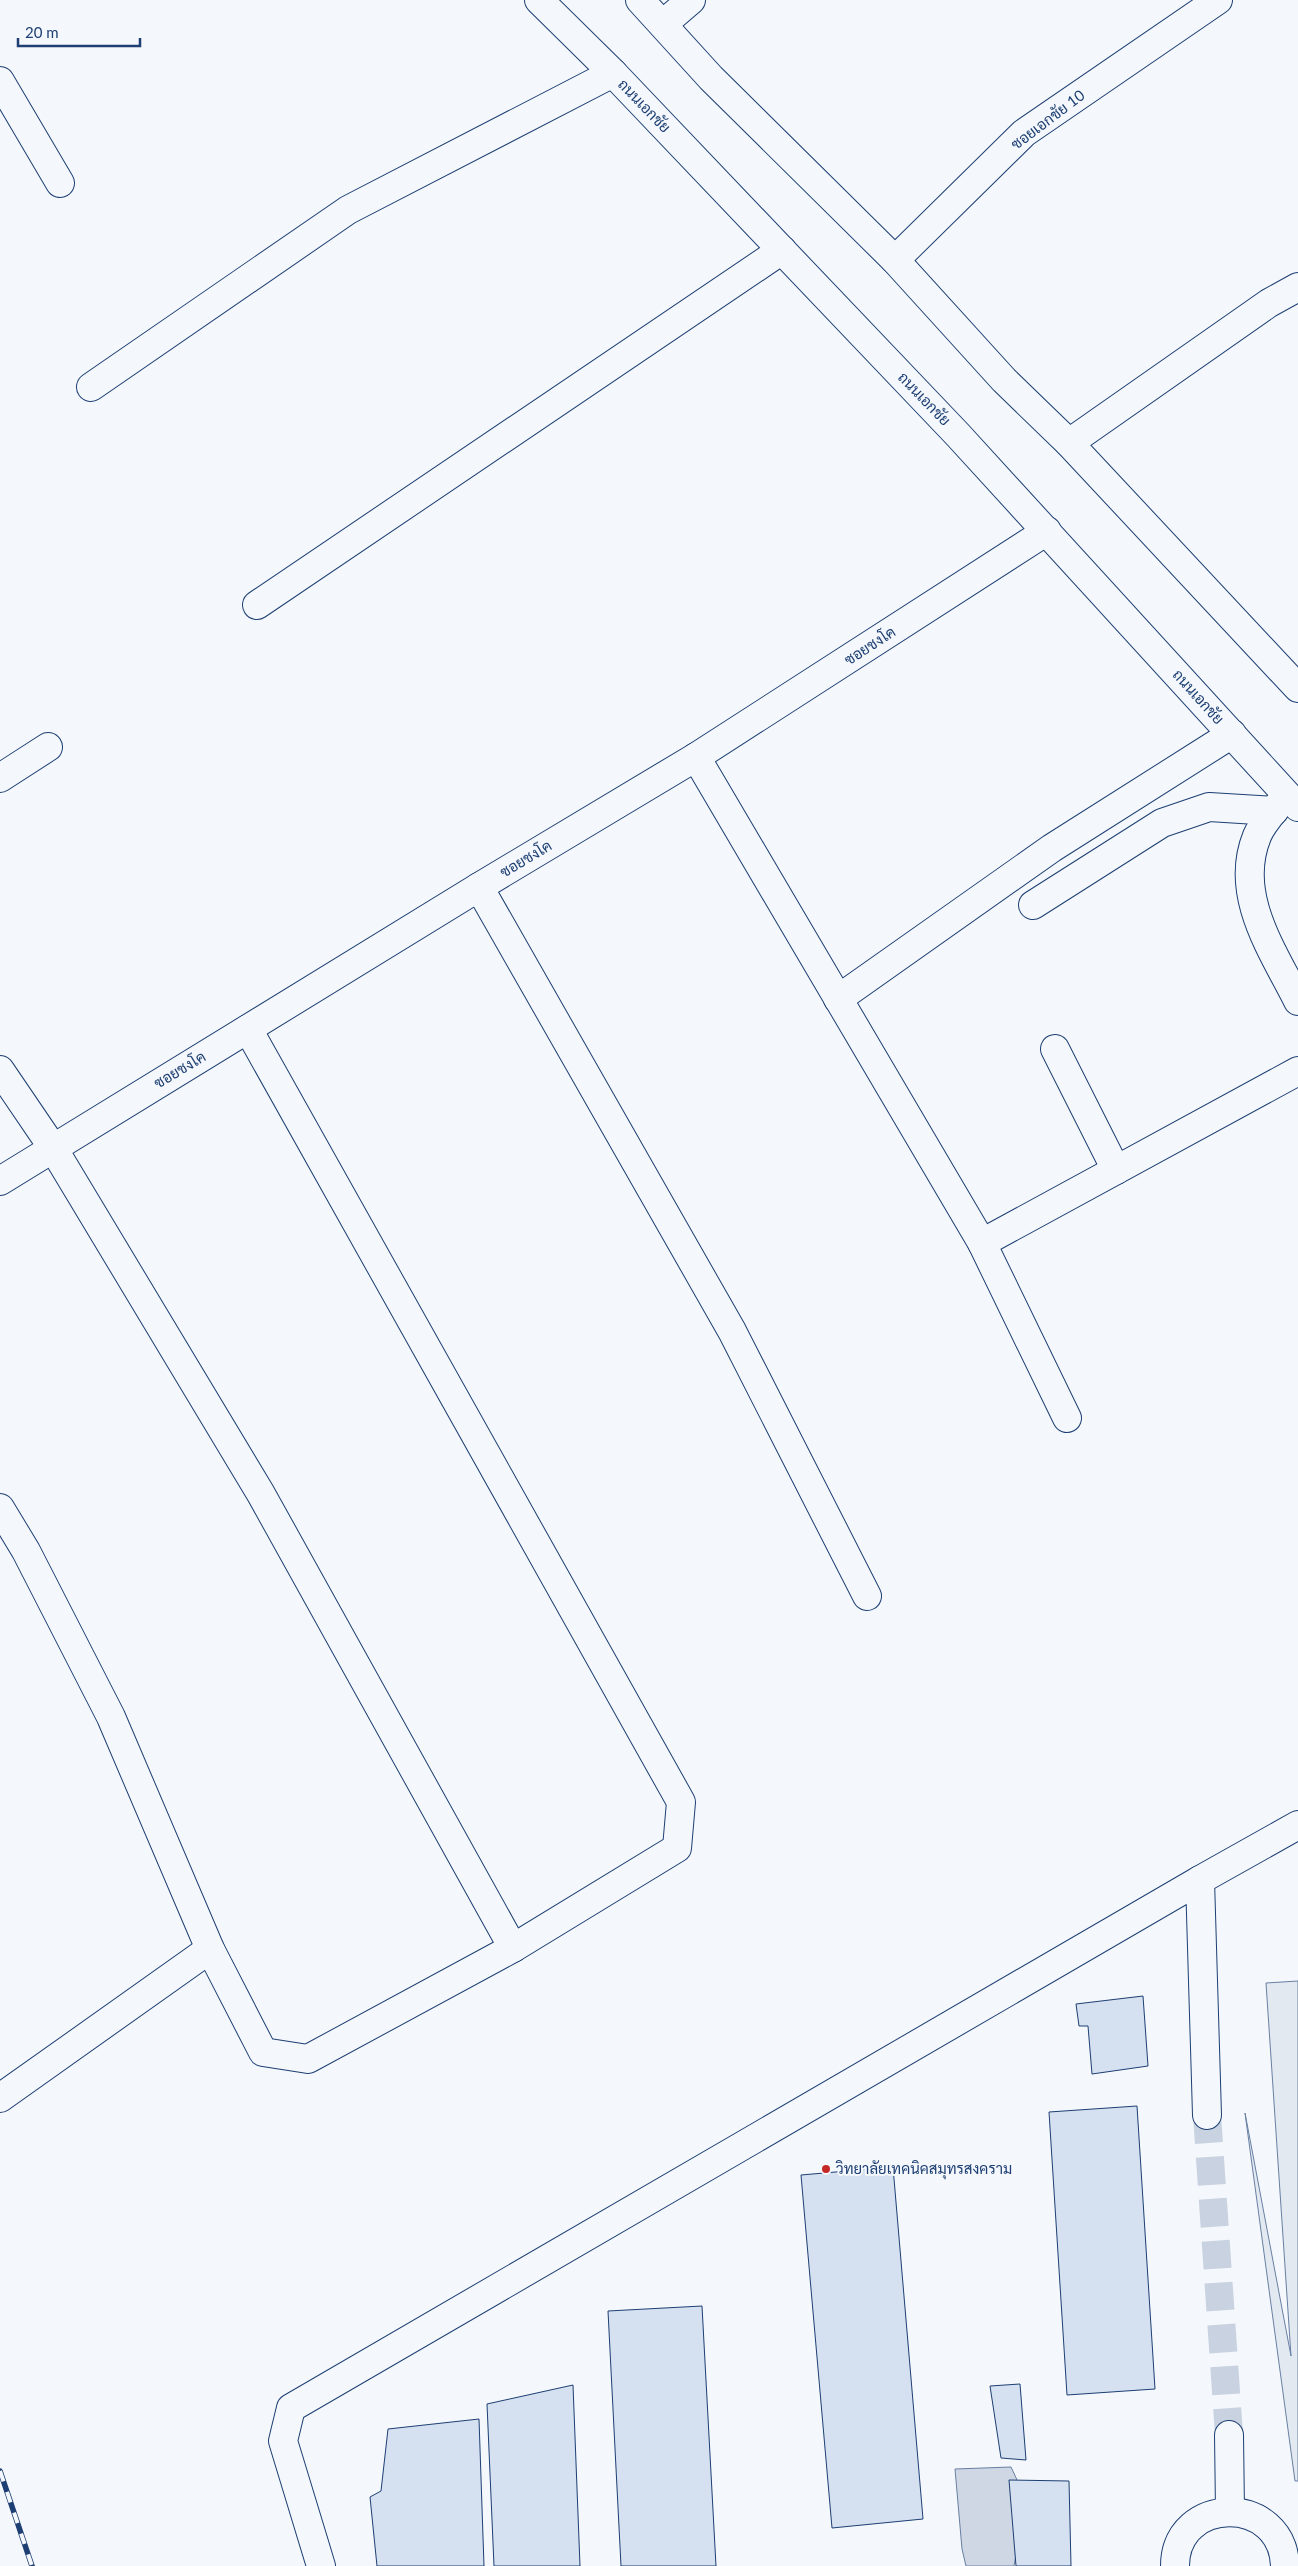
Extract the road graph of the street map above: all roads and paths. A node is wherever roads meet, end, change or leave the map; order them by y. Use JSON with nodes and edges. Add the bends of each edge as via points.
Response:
{"nodes":[{"id":1,"x":539,"y":0,"type":"edge"},
{"id":2,"x":640,"y":0,"type":"edge"},
{"id":3,"x":691,"y":0,"type":"edge"},
{"id":4,"x":1218,"y":0,"type":"edge"},
{"id":5,"x":663,"y":24,"type":"junction"},
{"id":6,"x":612,"y":73,"type":"junction"},
{"id":7,"x":0,"y":81,"type":"edge"},
{"id":8,"x":60,"y":183,"type":"dead end"},
{"id":9,"x":782,"y":250,"type":"junction"},
{"id":10,"x":895,"y":260,"type":"junction"},
{"id":11,"x":1298,"y":287,"type":"edge"},
{"id":12,"x":91,"y":386,"type":"dead end"},
{"id":13,"x":1069,"y":443,"type":"junction"},
{"id":14,"x":1047,"y":531,"type":"junction"},
{"id":15,"x":257,"y":605,"type":"dead end"},
{"id":16,"x":1298,"y":688,"type":"edge"},
{"id":17,"x":1232,"y":734,"type":"junction"},
{"id":18,"x":48,"y":747,"type":"dead end"},
{"id":19,"x":696,"y":757,"type":"junction"},
{"id":20,"x":0,"y":778,"type":"edge"},
{"id":21,"x":1286,"y":804,"type":"edge"},
{"id":22,"x":480,"y":887,"type":"junction"},
{"id":23,"x":1033,"y":905,"type":"dead end"},
{"id":24,"x":838,"y":999,"type":"junction"},
{"id":25,"x":1298,"y":1001,"type":"edge"},
{"id":26,"x":248,"y":1029,"type":"junction"},
{"id":27,"x":1054,"y":1049,"type":"dead end"},
{"id":28,"x":0,"y":1070,"type":"edge"},
{"id":29,"x":1298,"y":1071,"type":"edge"},
{"id":30,"x":53,"y":1148,"type":"junction"},
{"id":31,"x":1116,"y":1170,"type":"junction"},
{"id":32,"x":0,"y":1181,"type":"edge"},
{"id":33,"x":982,"y":1244,"type":"junction"},
{"id":34,"x":1067,"y":1418,"type":"dead end"},
{"id":35,"x":0,"y":1508,"type":"edge"},
{"id":36,"x":867,"y":1596,"type":"dead end"},
{"id":37,"x":1298,"y":1825,"type":"edge"},
{"id":38,"x":1200,"y":1880,"type":"junction"},
{"id":39,"x":513,"y":1948,"type":"junction"},
{"id":40,"x":210,"y":1949,"type":"junction"},
{"id":41,"x":0,"y":2098,"type":"edge"},
{"id":42,"x":1207,"y":2115,"type":"tunnel mouth"},
{"id":43,"x":1229,"y":2435,"type":"tunnel mouth"},
{"id":44,"x":1230,"y":2511,"type":"junction"},
{"id":45,"x":1289,"y":2565,"type":"edge"},
{"id":46,"x":321,"y":2566,"type":"edge"},
{"id":47,"x":1175,"y":2566,"type":"edge"}],
"edges":[{"from":1,"to":6,"type":"street","name":"ถนนเอกชัย"},
{"from":2,"to":5,"type":"street"},
{"from":3,"to":5,"type":"street"},
{"from":4,"to":10,"type":"street","name":"ซอยเอกชัย 10","via":[[1024,133]]},
{"from":5,"to":10,"type":"street","via":[[711,78]]},
{"from":6,"to":9,"type":"street","name":"ถนนเอกชัย"},
{"from":6,"to":12,"type":"street","via":[[348,210]]},
{"from":7,"to":8,"type":"street"},
{"from":9,"to":14,"type":"street","name":"ถนนเอกชัย"},
{"from":9,"to":15,"type":"street"},
{"from":10,"to":13,"type":"street","via":[[1004,380]]},
{"from":11,"to":13,"type":"street"},
{"from":13,"to":16,"type":"street"},
{"from":14,"to":17,"type":"street","name":"ถนนเอกชัย"},
{"from":14,"to":19,"type":"street","name":"ซอยชงโค"},
{"from":17,"to":21,"type":"street","name":"ถนนเอกชัย"},
{"from":17,"to":24,"type":"street","via":[[1052,848]]},
{"from":18,"to":20,"type":"street"},
{"from":19,"to":22,"type":"street","name":"ซอยชงโค"},
{"from":19,"to":24,"type":"street"},
{"from":21,"to":23,"type":"street","via":[[1209,807],[1162,823]]},
{"from":21,"to":25,"type":"street","via":[[1257,836],[1248,868],[1251,900]]},
{"from":22,"to":26,"type":"street","name":"ซอยชงโค"},
{"from":22,"to":36,"type":"street","via":[[732,1331]]},
{"from":24,"to":33,"type":"street"},
{"from":26,"to":30,"type":"street","name":"ซอยชงโค"},
{"from":26,"to":39,"type":"street","via":[[681,1802],[677,1848]]},
{"from":27,"to":31,"type":"street"},
{"from":28,"to":30,"type":"street"},
{"from":29,"to":31,"type":"street"},
{"from":30,"to":32,"type":"street","name":"ซอยชงโค"},
{"from":30,"to":39,"type":"street","via":[[261,1494]]},
{"from":31,"to":33,"type":"street"},
{"from":33,"to":34,"type":"street"},
{"from":35,"to":40,"type":"street","via":[[26,1550],[111,1717]]},
{"from":37,"to":38,"type":"street"},
{"from":38,"to":42,"type":"street"},
{"from":38,"to":46,"type":"street","via":[[291,2408],[283,2441]]},
{"from":39,"to":40,"type":"street","via":[[308,2059],[263,2052]]},
{"from":40,"to":41,"type":"street"},
{"from":43,"to":44,"type":"street"},
{"from":44,"to":45,"type":"street","via":[[1249,2514],[1266,2524],[1278,2538]]},
{"from":44,"to":47,"type":"street","via":[[1211,2514],[1194,2524],[1182,2539]]}]}
